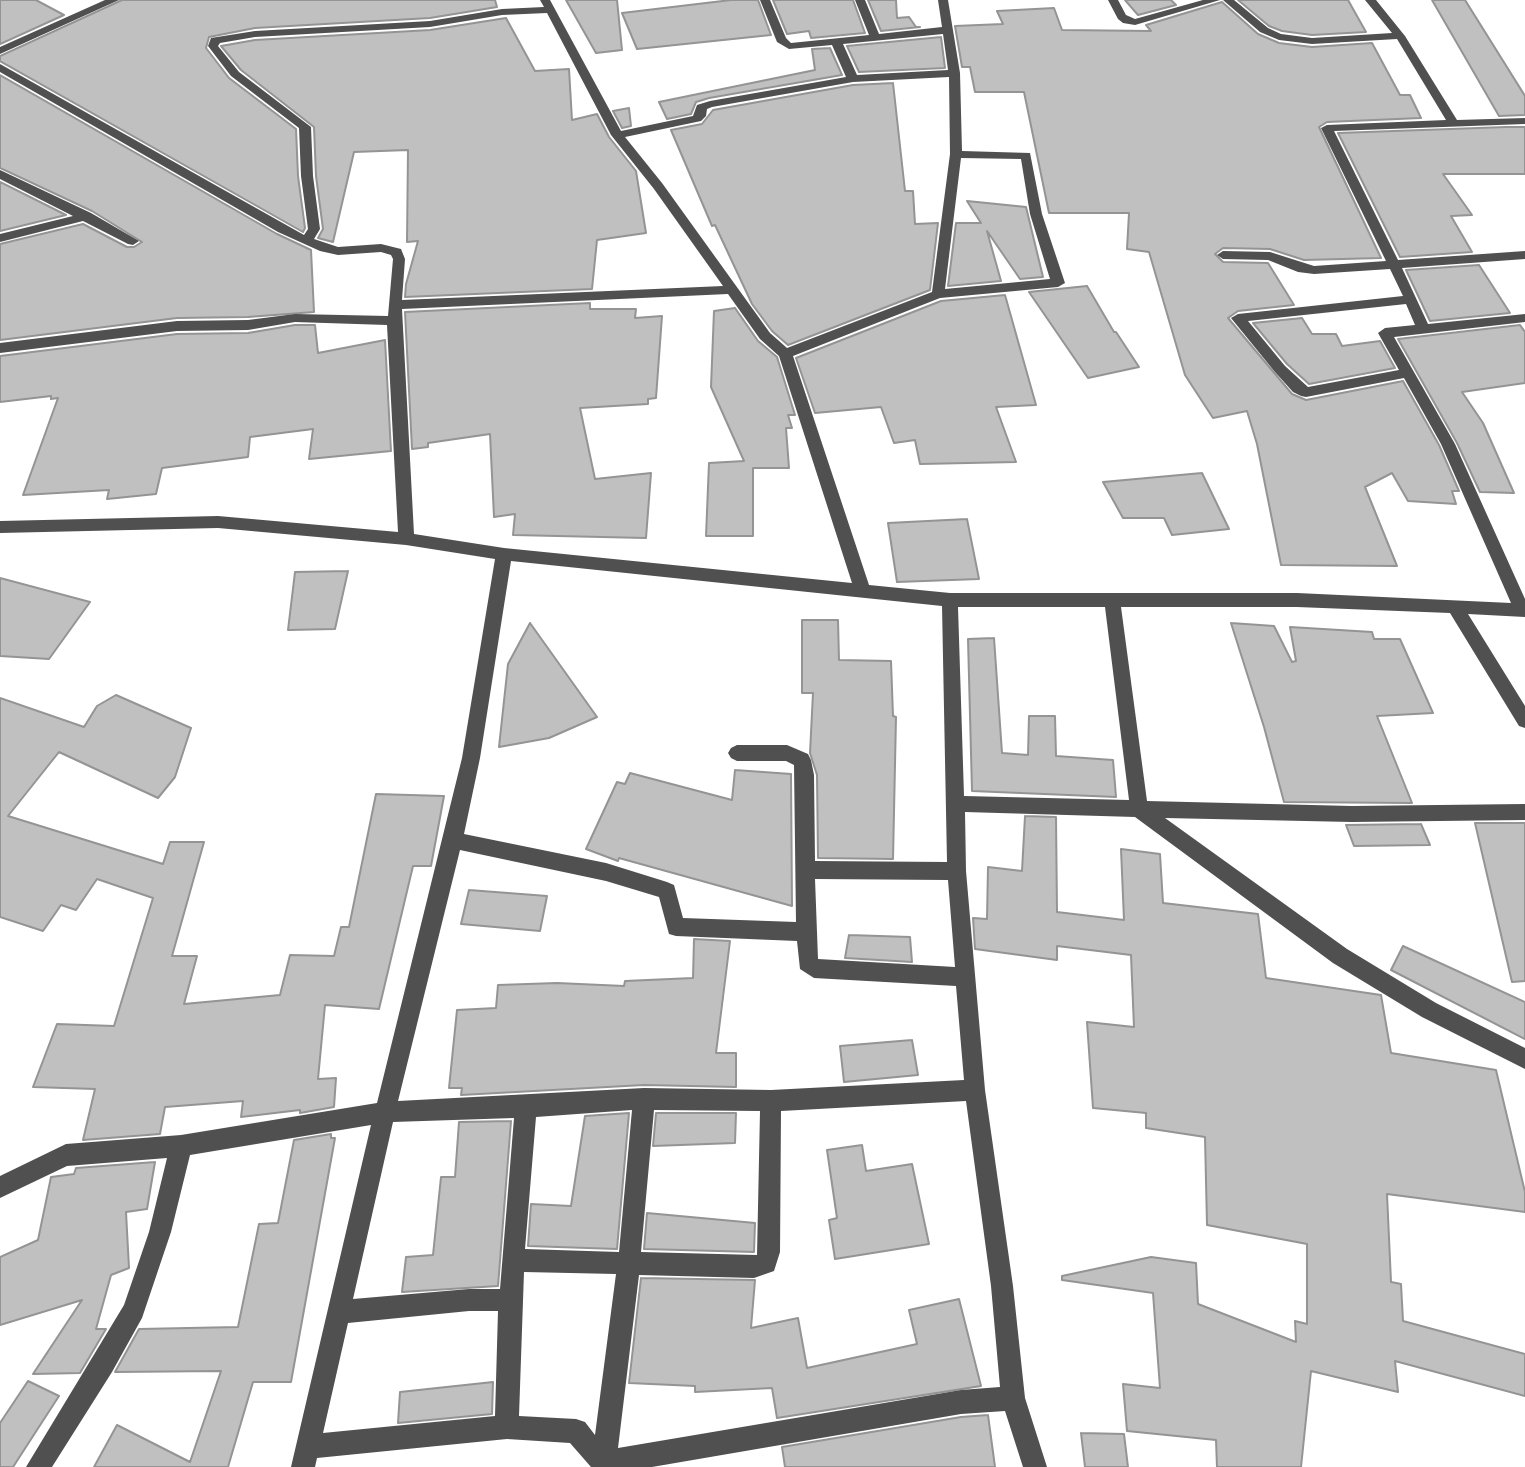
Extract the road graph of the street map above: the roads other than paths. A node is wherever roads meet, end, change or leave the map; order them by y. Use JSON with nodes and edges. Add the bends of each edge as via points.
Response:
{"nodes":[{"id":1,"x":114,"y":0,"type":"edge"},
{"id":2,"x":765,"y":0,"type":"edge"},
{"id":3,"x":860,"y":0,"type":"edge"},
{"id":4,"x":943,"y":0,"type":"edge"},
{"id":5,"x":1113,"y":0,"type":"edge"},
{"id":6,"x":1215,"y":0,"type":"edge"},
{"id":7,"x":1228,"y":0,"type":"edge"},
{"id":8,"x":1370,"y":0,"type":"edge"},
{"id":9,"x":548,"y":5,"type":"edge"},
{"id":10,"x":948,"y":30,"type":"junction"},
{"id":11,"x":1400,"y":36,"type":"junction"},
{"id":12,"x":875,"y":37,"type":"junction"},
{"id":13,"x":836,"y":41,"type":"junction"},
{"id":14,"x":0,"y":51,"type":"edge"},
{"id":15,"x":0,"y":67,"type":"edge"},
{"id":16,"x":954,"y":74,"type":"junction"},
{"id":17,"x":853,"y":79,"type":"junction"},
{"id":18,"x":1525,"y":121,"type":"edge"},
{"id":19,"x":1454,"y":124,"type":"junction"},
{"id":20,"x":617,"y":135,"type":"junction"},
{"id":21,"x":956,"y":154,"type":"junction"},
{"id":22,"x":0,"y":174,"type":"edge"},
{"id":23,"x":87,"y":216,"type":"junction"},
{"id":24,"x":0,"y":238,"type":"edge"},
{"id":25,"x":133,"y":241,"type":"dead end"},
{"id":26,"x":307,"y":241,"type":"junction"},
{"id":27,"x":1223,"y":255,"type":"dead end"},
{"id":28,"x":1525,"y":255,"type":"edge"},
{"id":29,"x":1394,"y":264,"type":"junction"},
{"id":30,"x":731,"y":290,"type":"junction"},
{"id":31,"x":937,"y":294,"type":"junction"},
{"id":32,"x":1411,"y":299,"type":"junction"},
{"id":33,"x":394,"y":305,"type":"junction"},
{"id":34,"x":1525,"y":318,"type":"edge"},
{"id":35,"x":394,"y":321,"type":"junction"},
{"id":36,"x":1422,"y":327,"type":"junction"},
{"id":37,"x":0,"y":348,"type":"edge"},
{"id":38,"x":785,"y":354,"type":"junction"},
{"id":39,"x":1407,"y":373,"type":"junction"},
{"id":40,"x":0,"y":527,"type":"edge"},
{"id":41,"x":406,"y":539,"type":"junction"},
{"id":42,"x":504,"y":554,"type":"junction"},
{"id":43,"x":863,"y":593,"type":"junction"},
{"id":44,"x":950,"y":600,"type":"junction"},
{"id":45,"x":1112,"y":600,"type":"junction"},
{"id":46,"x":1454,"y":606,"type":"junction"},
{"id":47,"x":1523,"y":610,"type":"edge"},
{"id":48,"x":1525,"y":721,"type":"edge"},
{"id":49,"x":737,"y":753,"type":"dead end"},
{"id":50,"x":954,"y":804,"type":"junction"},
{"id":51,"x":1139,"y":809,"type":"junction"},
{"id":52,"x":1525,"y":813,"type":"edge"},
{"id":53,"x":453,"y":840,"type":"junction"},
{"id":54,"x":806,"y":870,"type":"junction"},
{"id":55,"x":957,"y":870,"type":"junction"},
{"id":56,"x":806,"y":932,"type":"junction"},
{"id":57,"x":965,"y":977,"type":"junction"},
{"id":58,"x":1525,"y":1059,"type":"edge"},
{"id":59,"x":975,"y":1090,"type":"junction"},
{"id":60,"x":644,"y":1099,"type":"junction"},
{"id":61,"x":771,"y":1101,"type":"junction"},
{"id":62,"x":526,"y":1107,"type":"junction"},
{"id":63,"x":386,"y":1112,"type":"junction"},
{"id":64,"x":181,"y":1146,"type":"junction"},
{"id":65,"x":0,"y":1187,"type":"edge"},
{"id":66,"x":513,"y":1260,"type":"junction"},
{"id":67,"x":629,"y":1262,"type":"junction"},
{"id":68,"x":510,"y":1300,"type":"junction"},
{"id":69,"x":338,"y":1312,"type":"junction"},
{"id":70,"x":1013,"y":1398,"type":"junction"},
{"id":71,"x":507,"y":1427,"type":"junction"},
{"id":72,"x":305,"y":1457,"type":"edge"},
{"id":73,"x":673,"y":1460,"type":"edge"},
{"id":74,"x":604,"y":1463,"type":"junction"},
{"id":75,"x":38,"y":1467,"type":"edge"},
{"id":76,"x":1035,"y":1467,"type":"edge"}],
"edges":[{"from":1,"to":14,"type":"street"},
{"from":2,"to":13,"type":"street","via":[[781,40],[789,46]]},
{"from":3,"to":12,"type":"street"},
{"from":4,"to":10,"type":"street"},
{"from":5,"to":6,"type":"street","via":[[1122,17],[1135,22]]},
{"from":7,"to":11,"type":"street","via":[[1279,37],[1312,41]]},
{"from":8,"to":11,"type":"street"},
{"from":9,"to":20,"type":"street"},
{"from":9,"to":26,"type":"street","via":[[430,24],[255,34],[212,43],[235,74],[305,127],[314,229]]},
{"from":10,"to":12,"type":"street"},
{"from":10,"to":16,"type":"street"},
{"from":11,"to":19,"type":"street"},
{"from":12,"to":13,"type":"street"},
{"from":13,"to":17,"type":"street"},
{"from":15,"to":26,"type":"street"},
{"from":16,"to":17,"type":"street"},
{"from":16,"to":21,"type":"street"},
{"from":17,"to":20,"type":"street","via":[[710,104],[701,107],[696,119]]},
{"from":18,"to":19,"type":"street"},
{"from":19,"to":29,"type":"street","via":[[1328,128]]},
{"from":20,"to":30,"type":"street"},
{"from":21,"to":31,"type":"street"},
{"from":21,"to":31,"type":"street","via":[[1026,156],[1036,214],[1058,283]]},
{"from":22,"to":23,"type":"street"},
{"from":23,"to":24,"type":"street"},
{"from":23,"to":25,"type":"street"},
{"from":26,"to":33,"type":"street","via":[[338,251],[382,248],[396,252]]},
{"from":27,"to":29,"type":"street","via":[[1270,256],[1303,269]]},
{"from":28,"to":29,"type":"street"},
{"from":29,"to":32,"type":"street"},
{"from":30,"to":33,"type":"street"},
{"from":30,"to":38,"type":"street","via":[[765,337]]},
{"from":31,"to":38,"type":"street"},
{"from":32,"to":36,"type":"street"},
{"from":32,"to":39,"type":"street","via":[[1238,318],[1280,369],[1306,392]]},
{"from":33,"to":35,"type":"street"},
{"from":34,"to":36,"type":"street"},
{"from":35,"to":37,"type":"street","via":[[295,318],[248,325],[177,326]]},
{"from":35,"to":41,"type":"street"},
{"from":36,"to":39,"type":"street","via":[[1385,333]]},
{"from":38,"to":43,"type":"street"},
{"from":39,"to":47,"type":"street","via":[[1448,444]]},
{"from":40,"to":41,"type":"street","via":[[218,522]]},
{"from":41,"to":42,"type":"street"},
{"from":42,"to":43,"type":"street"},
{"from":42,"to":53,"type":"street"},
{"from":43,"to":44,"type":"street"},
{"from":44,"to":45,"type":"street"},
{"from":44,"to":50,"type":"street"},
{"from":45,"to":46,"type":"street"},
{"from":45,"to":51,"type":"street"},
{"from":46,"to":47,"type":"street"},
{"from":46,"to":48,"type":"street"},
{"from":49,"to":54,"type":"street","via":[[787,753],[802,760]]},
{"from":50,"to":51,"type":"street"},
{"from":50,"to":55,"type":"street"},
{"from":51,"to":52,"type":"street"},
{"from":51,"to":58,"type":"street","via":[[1340,956],[1429,1010]]},
{"from":53,"to":56,"type":"street","via":[[606,872],[667,891],[676,927]]},
{"from":53,"to":63,"type":"street"},
{"from":54,"to":55,"type":"street"},
{"from":54,"to":56,"type":"street"},
{"from":55,"to":57,"type":"street"},
{"from":56,"to":57,"type":"street","via":[[807,962],[814,968]]},
{"from":57,"to":59,"type":"street"},
{"from":59,"to":61,"type":"street"},
{"from":59,"to":70,"type":"street"},
{"from":60,"to":61,"type":"street"},
{"from":60,"to":62,"type":"street"},
{"from":60,"to":67,"type":"street"},
{"from":61,"to":67,"type":"street","via":[[766,1263],[754,1268]]},
{"from":62,"to":63,"type":"street"},
{"from":62,"to":66,"type":"street"},
{"from":63,"to":64,"type":"street"},
{"from":63,"to":69,"type":"street"},
{"from":64,"to":65,"type":"street","via":[[66,1155]]},
{"from":64,"to":75,"type":"street","via":[[160,1232],[134,1310]]},
{"from":66,"to":67,"type":"street"},
{"from":66,"to":68,"type":"street"},
{"from":67,"to":74,"type":"street"},
{"from":68,"to":69,"type":"street"},
{"from":68,"to":71,"type":"street"},
{"from":69,"to":72,"type":"street"},
{"from":70,"to":73,"type":"street","via":[[961,1402]]},
{"from":70,"to":76,"type":"street"},
{"from":71,"to":72,"type":"street"},
{"from":71,"to":74,"type":"street","via":[[576,1431]]},
{"from":73,"to":74,"type":"street"}]}
